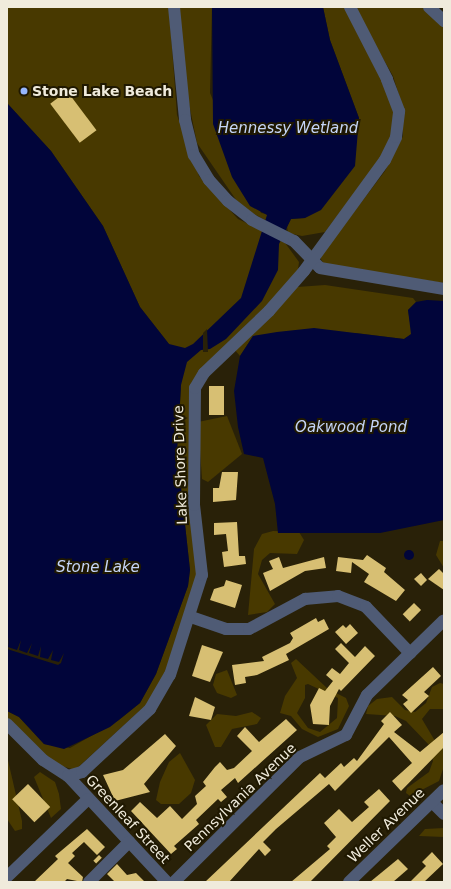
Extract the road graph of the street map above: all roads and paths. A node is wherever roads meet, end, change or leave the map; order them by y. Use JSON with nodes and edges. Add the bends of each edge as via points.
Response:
{"nodes":[{"id":1,"x":174,"y":7,"type":"edge"},
{"id":2,"x":350,"y":7,"type":"edge"},
{"id":3,"x":429,"y":7,"type":"edge"},
{"id":4,"x":444,"y":21,"type":"edge"},
{"id":5,"x":311,"y":258,"type":"junction"},
{"id":6,"x":444,"y":289,"type":"edge"},
{"id":7,"x":191,"y":617,"type":"junction"},
{"id":8,"x":444,"y":620,"type":"edge"},
{"id":9,"x":410,"y":653,"type":"junction"},
{"id":10,"x":7,"y":724,"type":"edge"},
{"id":11,"x":68,"y":776,"type":"junction"},
{"id":12,"x":444,"y":790,"type":"edge"},
{"id":13,"x":88,"y":799,"type":"junction"},
{"id":14,"x":432,"y":802,"type":"junction"},
{"id":15,"x":444,"y":814,"type":"edge"},
{"id":16,"x":129,"y":842,"type":"junction"},
{"id":17,"x":7,"y":877,"type":"edge"},
{"id":18,"x":89,"y":882,"type":"edge"},
{"id":19,"x":167,"y":882,"type":"edge"},
{"id":20,"x":174,"y":882,"type":"edge"},
{"id":21,"x":350,"y":882,"type":"edge"}],
"edges":[{"from":1,"to":5,"type":"street","via":[[185,120],[194,155],[209,180],[228,201],[264,227],[284,234],[304,248]]},
{"from":2,"to":5,"type":"street","name":"Lake Shore Drive","via":[[387,79],[399,110],[398,124],[385,160]]},
{"from":3,"to":4,"type":"street"},
{"from":5,"to":6,"type":"street","via":[[320,268]]},
{"from":5,"to":7,"type":"street","name":"Lake Shore Drive","via":[[269,311],[204,373],[195,388],[194,505],[203,565]]},
{"from":7,"to":9,"type":"street","via":[[226,629],[249,629],[305,599],[338,596],[366,607]]},
{"from":7,"to":11,"type":"street","name":"Lake Shore Drive","via":[[170,675],[150,709],[98,760],[82,772]]},
{"from":8,"to":9,"type":"street","name":"Pennsylvania Avenue"},
{"from":9,"to":20,"type":"street","name":"Pennsylvania Avenue","via":[[367,695],[346,735],[300,757]]},
{"from":10,"to":11,"type":"street","via":[[43,760]]},
{"from":11,"to":13,"type":"street","name":"Greenleaf Street"},
{"from":12,"to":14,"type":"street","name":"Weller Avenue"},
{"from":13,"to":16,"type":"street","name":"Greenleaf Street"},
{"from":13,"to":17,"type":"street"},
{"from":14,"to":15,"type":"street"},
{"from":14,"to":21,"type":"street","name":"Weller Avenue"},
{"from":16,"to":18,"type":"street"},
{"from":16,"to":19,"type":"street","name":"Greenleaf Street"}]}
